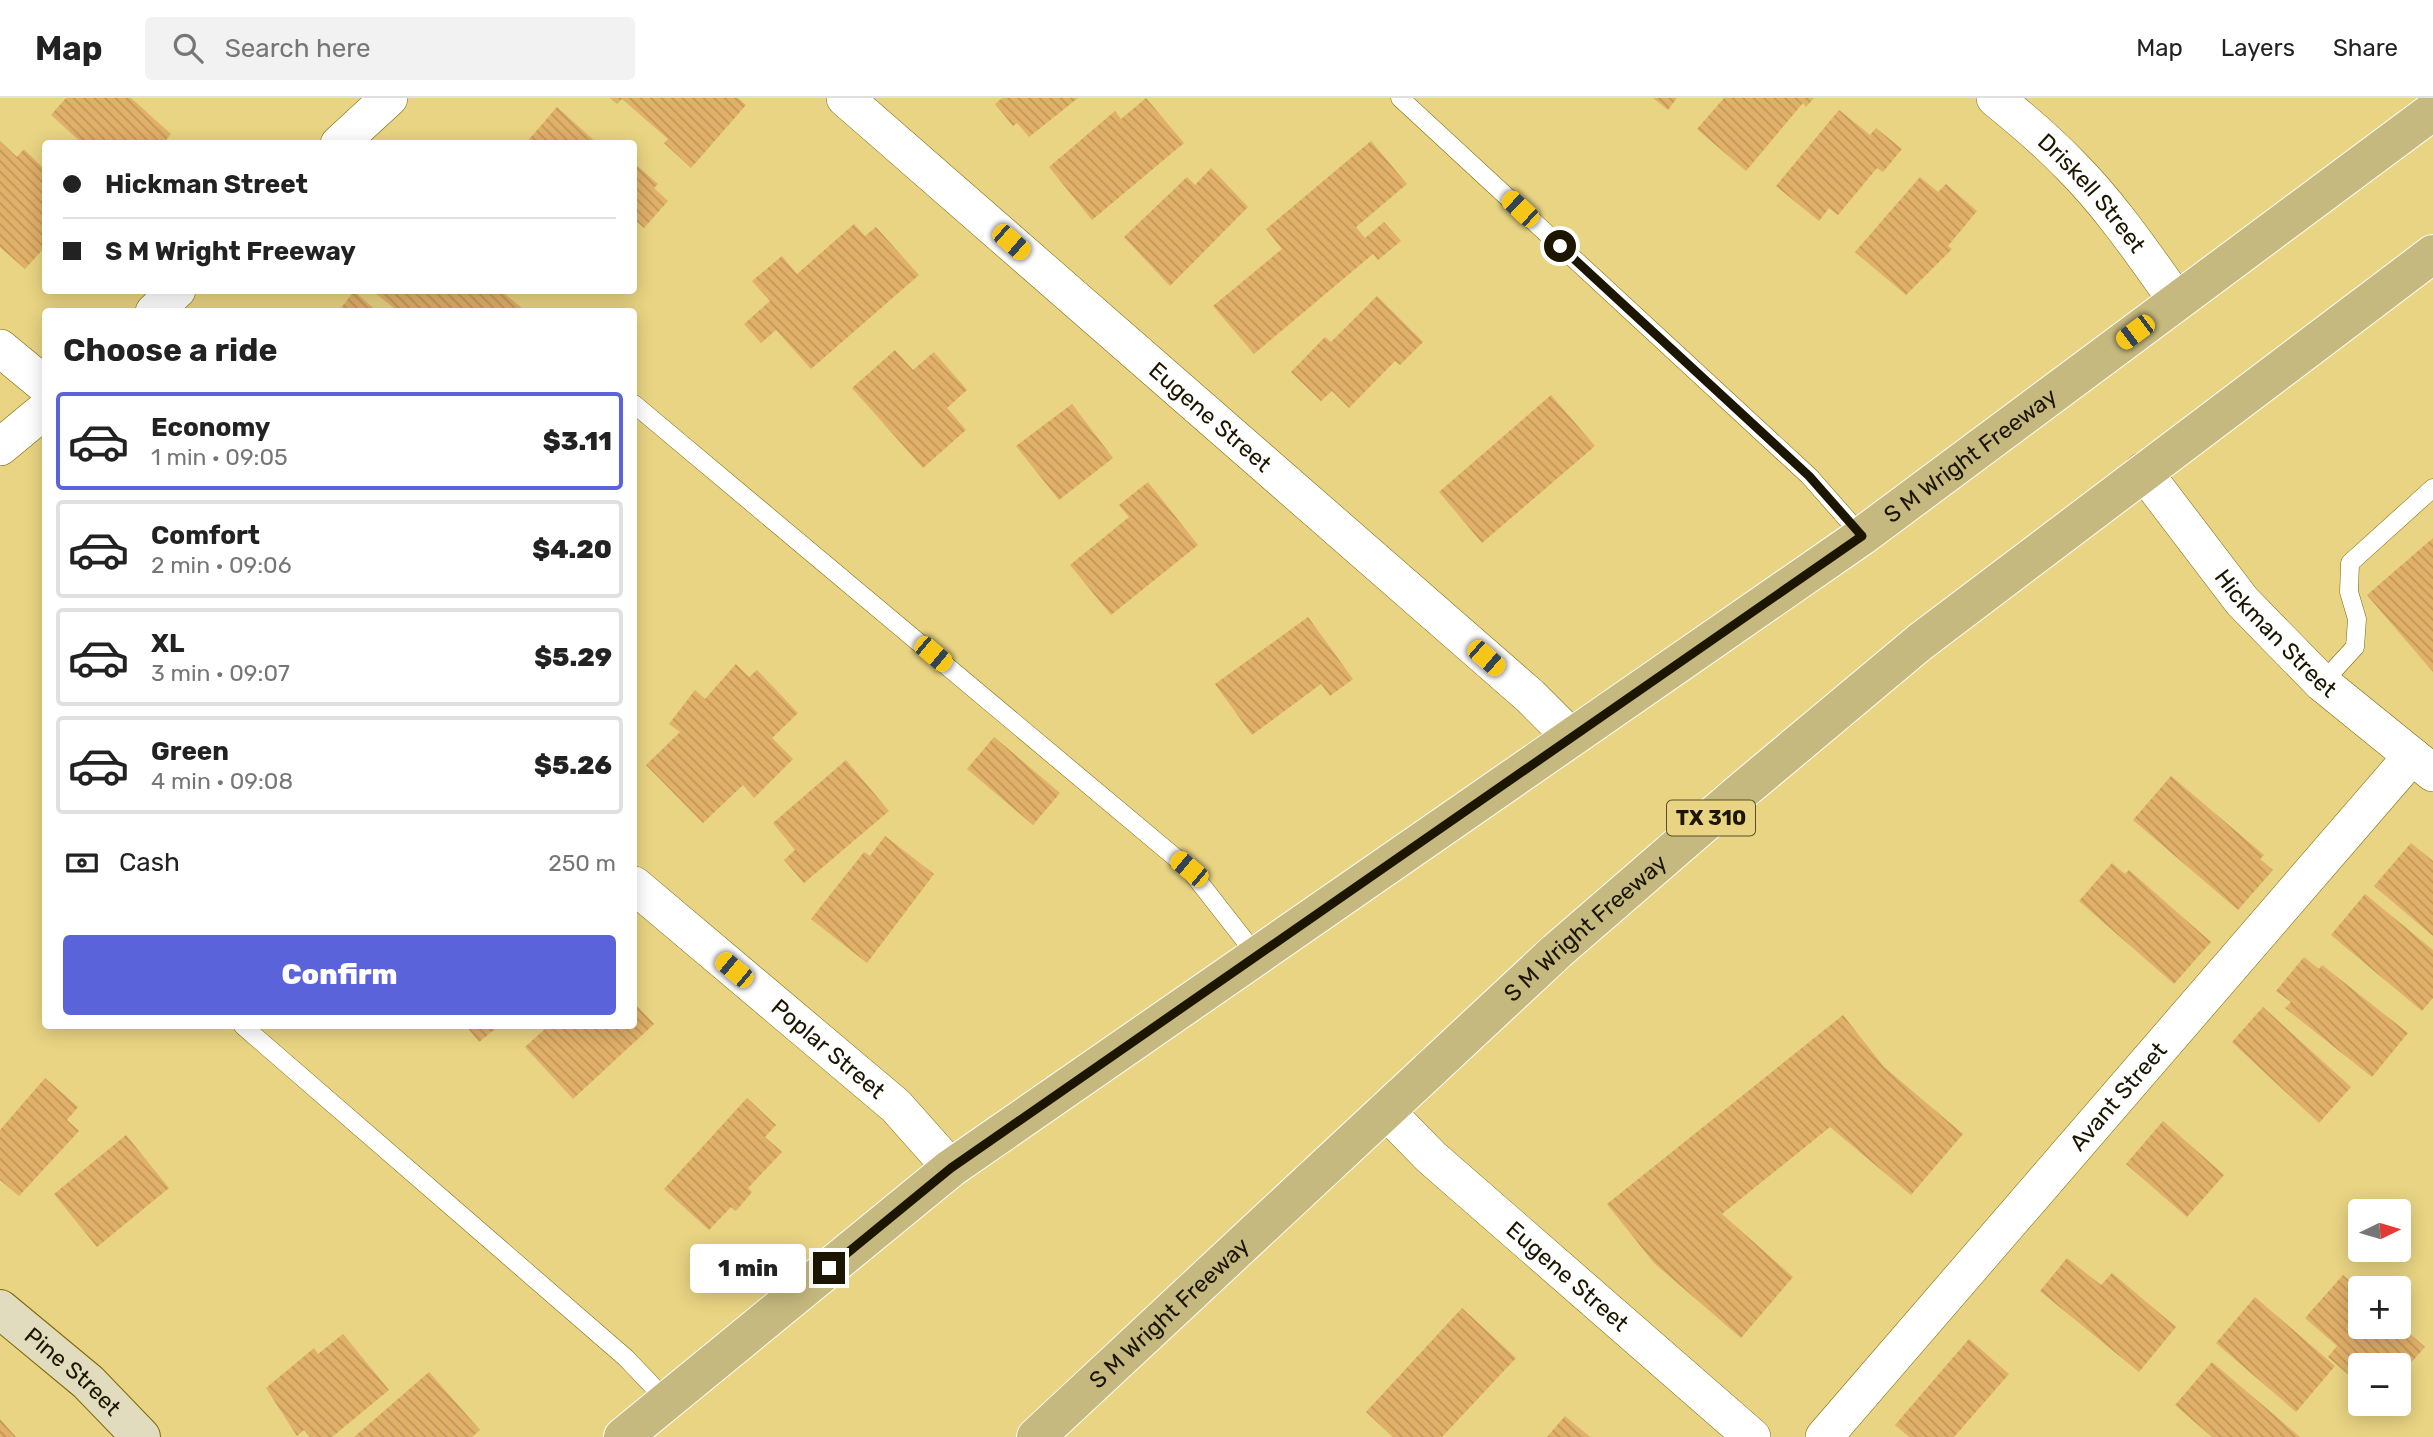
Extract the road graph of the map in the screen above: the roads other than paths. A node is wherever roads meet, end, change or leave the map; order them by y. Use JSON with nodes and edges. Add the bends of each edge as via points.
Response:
{"nodes":[{"id":1,"x":389,"y":98,"type":"edge"},
{"id":2,"x":845,"y":98,"type":"edge"},
{"id":3,"x":1401,"y":98,"type":"edge"},
{"id":4,"x":1995,"y":98,"type":"edge"},
{"id":5,"x":2433,"y":111,"type":"edge"},
{"id":6,"x":343,"y":140,"type":"edge"},
{"id":7,"x":2433,"y":254,"type":"edge"},
{"id":8,"x":173,"y":294,"type":"edge"},
{"id":9,"x":2177,"y":301,"type":"junction"},
{"id":10,"x":158,"y":308,"type":"edge"},
{"id":11,"x":0,"y":348,"type":"edge"},
{"id":12,"x":42,"y":383,"type":"edge"},
{"id":13,"x":637,"y":407,"type":"edge"},
{"id":14,"x":42,"y":412,"type":"edge"},
{"id":15,"x":0,"y":447,"type":"edge"},
{"id":16,"x":2143,"y":471,"type":"junction"},
{"id":17,"x":2433,"y":488,"type":"edge"},
{"id":18,"x":1862,"y":536,"type":"junction"},
{"id":19,"x":2322,"y":683,"type":"junction"},
{"id":20,"x":1572,"y":738,"type":"junction"},
{"id":21,"x":2423,"y":764,"type":"edge"},
{"id":22,"x":637,"y":888,"type":"edge"},
{"id":23,"x":1257,"y":956,"type":"junction"},
{"id":24,"x":246,"y":1029,"type":"edge"},
{"id":25,"x":1385,"y":1110,"type":"junction"},
{"id":26,"x":951,"y":1168,"type":"junction"},
{"id":27,"x":0,"y":1309,"type":"edge"},
{"id":28,"x":667,"y":1401,"type":"junction"},
{"id":29,"x":141,"y":1437,"type":"edge"},
{"id":30,"x":623,"y":1437,"type":"edge"},
{"id":31,"x":1036,"y":1437,"type":"edge"},
{"id":32,"x":1752,"y":1437,"type":"edge"},
{"id":33,"x":1824,"y":1437,"type":"edge"}],
"edges":[{"from":1,"to":6,"type":"street"},
{"from":2,"to":20,"type":"street","name":"Eugene Street","via":[[1522,689]]},
{"from":3,"to":18,"type":"lane","via":[[1809,476]]},
{"from":4,"to":9,"type":"street","name":"Driskell Street","via":[[2073,167]]},
{"from":5,"to":9,"type":"main road","name":"S M Wright Freeway"},
{"from":7,"to":16,"type":"main road","name":"S M Wright Freeway","number":"TX 310"},
{"from":8,"to":10,"type":"street"},
{"from":9,"to":18,"type":"main road","name":"S M Wright Freeway"},
{"from":11,"to":12,"type":"street"},
{"from":13,"to":23,"type":"lane","via":[[1189,869]]},
{"from":14,"to":15,"type":"street"},
{"from":16,"to":19,"type":"street","name":"Hickman Street","via":[[2242,601]]},
{"from":16,"to":25,"type":"main road","name":"S M Wright Freeway","number":"TX 310","via":[[1920,642],[1737,796],[1557,951]]},
{"from":17,"to":19,"type":"lane","via":[[2350,564],[2349,592],[2357,619],[2355,647]]},
{"from":18,"to":20,"type":"main road","name":"S M Wright Freeway"},
{"from":19,"to":21,"type":"street","name":"Hickman Street"},
{"from":20,"to":23,"type":"main road","name":"S M Wright Freeway"},
{"from":21,"to":33,"type":"street","name":"Avant Street"},
{"from":22,"to":26,"type":"street","name":"Poplar Street","via":[[896,1106]]},
{"from":23,"to":26,"type":"main road","name":"S M Wright Freeway"},
{"from":24,"to":28,"type":"lane","via":[[616,1350]]},
{"from":25,"to":31,"type":"main road","name":"S M Wright Freeway","number":"TX 310"},
{"from":25,"to":32,"type":"street","name":"Eugene Street","via":[[1431,1157]]},
{"from":26,"to":28,"type":"main road","name":"S M Wright Freeway"},
{"from":27,"to":29,"type":"street","name":"Pine Street","via":[[88,1382]]},
{"from":28,"to":30,"type":"main road","name":"S M Wright Freeway"}]}
